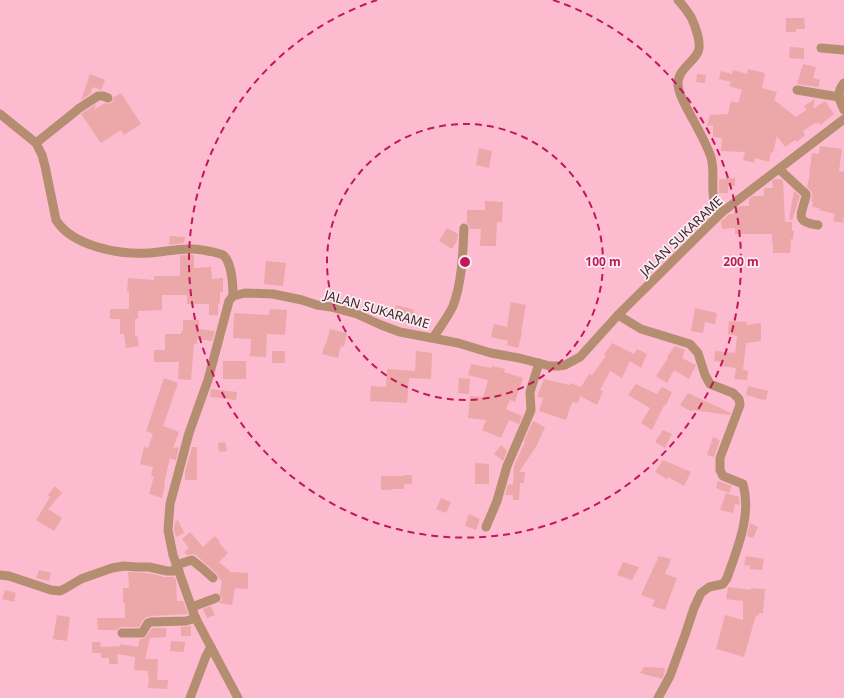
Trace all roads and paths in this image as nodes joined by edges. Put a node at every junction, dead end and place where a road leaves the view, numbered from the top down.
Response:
1 (678, 0) edge
2 (820, 48) dead end
3 (844, 50) edge
4 (844, 83) edge
5 (797, 90) dead end
6 (839, 97) junction
7 (108, 98) dead end
8 (844, 110) edge
9 (0, 114) edge
10 (844, 119) edge
11 (36, 143) junction
12 (779, 169) junction
13 (721, 213) junction
14 (818, 225) dead end
15 (464, 228) dead end
16 (233, 296) junction
17 (618, 315) junction
18 (433, 338) junction
19 (538, 363) junction
20 (486, 527) dead end
21 (177, 568) junction
22 (0, 576) edge
23 (213, 578) dead end
24 (216, 598) dead end
25 (192, 607) junction
26 (196, 618) junction
27 (122, 633) dead end
28 (211, 647) junction
29 (660, 697) edge
30 (190, 698) edge
31 (238, 698) edge

1 - 13 street
2 - 3 street
4 - 6 street
5 - 6 street
6 - 8 street
7 - 11 street
9 - 11 street
10 - 12 street, JALAN SUKARAME
11 - 16 street
12 - 13 street, JALAN SUKARAME
12 - 14 street
13 - 17 street, JALAN SUKARAME
15 - 18 street
16 - 18 street, JALAN SUKARAME
16 - 21 street
17 - 19 street, JALAN SUKARAME
17 - 29 street
18 - 19 street, JALAN SUKARAME
19 - 20 street
21 - 22 street
21 - 23 street
21 - 25 street
24 - 25 street
25 - 26 street
26 - 27 street
26 - 28 street
28 - 30 street
28 - 31 street

